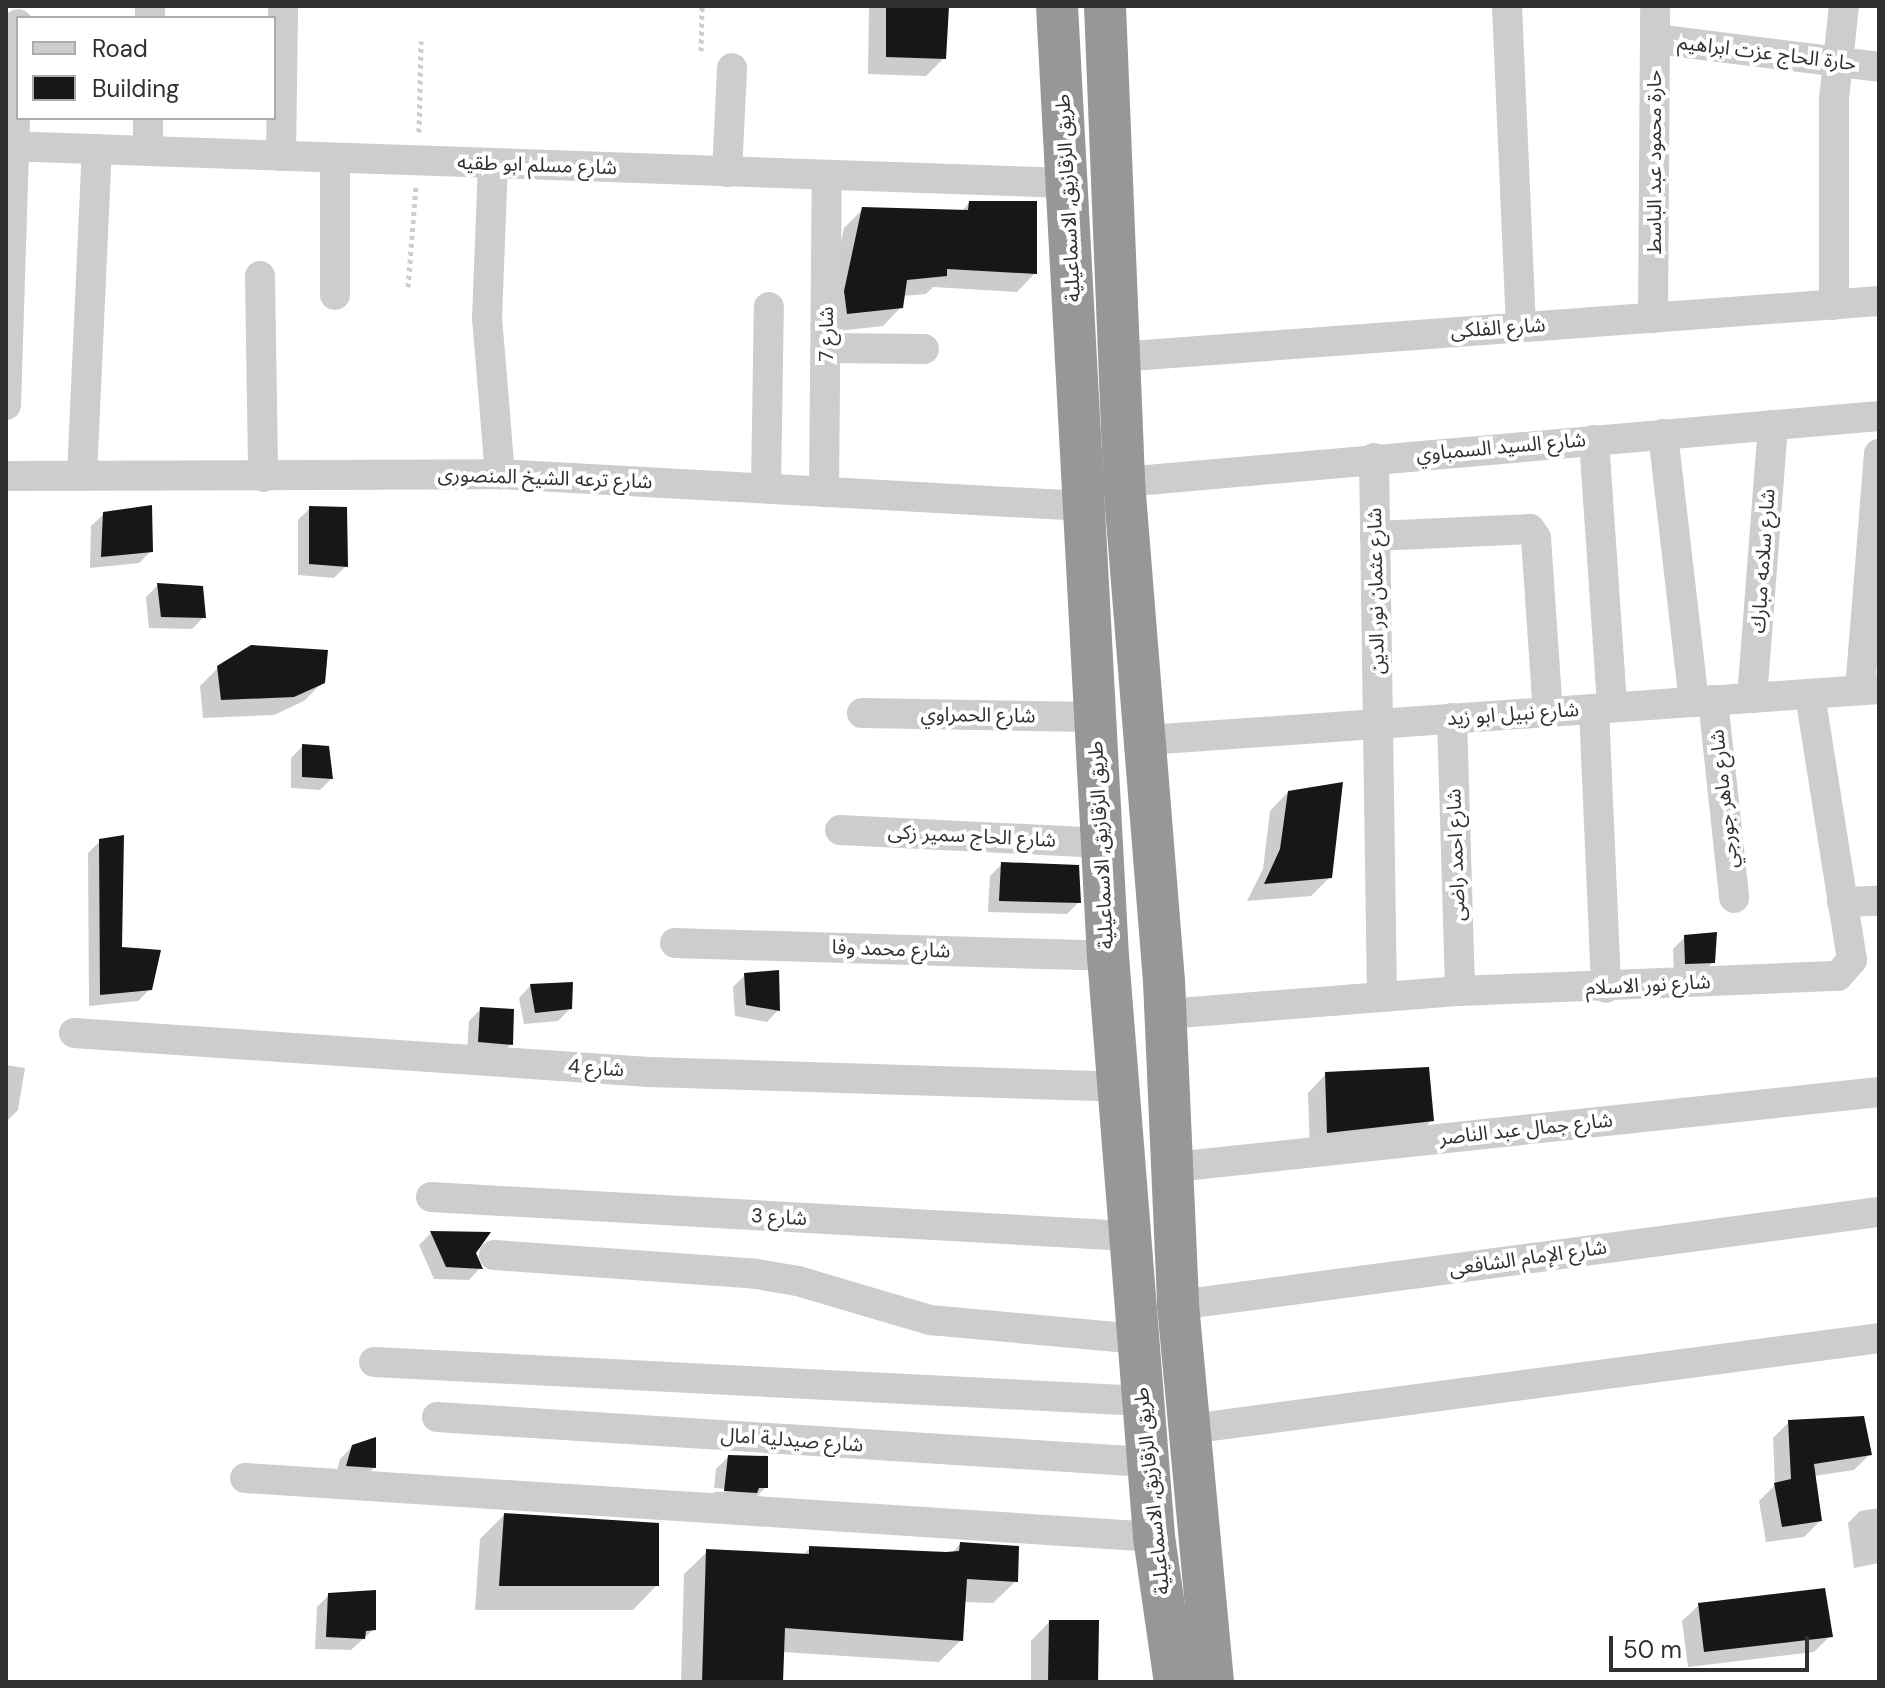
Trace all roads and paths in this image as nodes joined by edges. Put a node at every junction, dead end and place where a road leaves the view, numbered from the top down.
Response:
1 (283, 6) edge
2 (702, 6) edge
3 (1057, 6) edge
4 (1105, 6) edge
5 (1507, 6) edge
6 (1655, 6) edge
7 (1844, 6) edge
8 (1655, 39) junction
9 (421, 41) dead end
10 (701, 51) dead end
11 (16, 57) edge
12 (1837, 62) junction
13 (1879, 67) edge
14 (732, 68) dead end
15 (148, 120) edge
16 (11, 146) edge
17 (97, 149) junction
18 (148, 151) junction
19 (281, 156) junction
20 (335, 158) junction
21 (418, 161) junction
22 (493, 163) junction
23 (727, 172) junction
24 (827, 175) junction
25 (1067, 183) junction
26 (260, 276) dead end
27 (408, 287) dead end
28 (335, 295) dead end
29 (1879, 301) edge
30 (1834, 305) junction
31 (769, 307) dead end
32 (1653, 318) junction
33 (1521, 326) junction
34 (826, 348) junction
35 (924, 349) dead end
36 (1117, 357) junction
37 (6, 405) edge
38 (1879, 416) edge
39 (1773, 425) junction
40 (1663, 434) junction
41 (1594, 440) junction
42 (1879, 454) edge
43 (1374, 458) junction
44 (500, 474) junction
45 (6, 476) edge
46 (82, 476) junction
47 (263, 477) junction
48 (1124, 482) junction
49 (766, 488) junction
50 (824, 492) junction
51 (1084, 506) junction
52 (1375, 536) junction
53 (1869, 690) edge
54 (1810, 694) junction
55 (1752, 698) junction
56 (1703, 701) junction
57 (1603, 708) junction
58 (1548, 712) junction
59 (862, 713) dead end
60 (1093, 717) junction
61 (1452, 718) junction
62 (1378, 723) junction
63 (1147, 740) junction
64 (840, 830) dead end
65 (1104, 843) junction
66 (1734, 898) dead end
67 (1879, 901) edge
68 (1842, 902) junction
69 (675, 943) dead end
70 (1108, 956) junction
71 (1606, 988) junction
72 (1460, 991) junction
73 (1382, 997) junction
74 (1167, 1023) junction
75 (74, 1033) dead end
76 (1114, 1034) junction
77 (1119, 1087) junction
78 (1879, 1092) edge
79 (1122, 1131) junction
80 (1173, 1150) junction
81 (431, 1197) dead end
82 (1879, 1212) edge
83 (1128, 1236) junction
84 (494, 1255) dead end
85 (1178, 1305) junction
86 (1879, 1338) edge
87 (1137, 1339) junction
88 (374, 1362) dead end
89 (1143, 1401) junction
90 (437, 1417) dead end
91 (1189, 1429) junction
92 (1147, 1462) junction
93 (245, 1478) dead end
94 (1154, 1537) junction
95 (1175, 1682) edge
96 (1213, 1682) edge

1 - 19 street
2 - 10 path
3 - 25 highway, طريق الزقازيق, الاسماعيلية
4 - 36 highway, طريق الزقازيق, الاسماعيلية
5 - 33 street
6 - 8 street, حارة محمود عبد الباسط
7 - 12 street
8 - 12 street, حارة الحاج عزت ابراهيم
8 - 32 street, حارة محمود عبد الباسط
9 - 21 path
11 - 16 street
12 - 13 street, حارة الحاج عزت ابراهيم
12 - 30 street
14 - 23 street
15 - 18 street
16 - 17 street, شارع مسلم ابو طقيه
16 - 37 street
17 - 18 street, شارع مسلم ابو طقيه
17 - 46 street
18 - 19 street, شارع مسلم ابو طقيه
19 - 20 street, شارع مسلم ابو طقيه
20 - 21 street, شارع مسلم ابو طقيه
20 - 28 street
21 - 22 street, شارع مسلم ابو طقيه
21 - 27 path
22 - 23 street, شارع مسلم ابو طقيه
22 - 44 street
23 - 24 street, شارع مسلم ابو طقيه
24 - 25 street, شارع مسلم ابو طقيه
24 - 34 street, شارع 7
25 - 51 highway, طريق الزقازيق, الاسماعيلية
26 - 47 street
29 - 30 street, شارع الفلكى
30 - 32 street, شارع الفلكى
31 - 49 street
32 - 33 street, شارع الفلكى
33 - 36 street, شارع الفلكى
34 - 35 street
34 - 50 street, شارع 7
36 - 48 highway, طريق الزقازيق, الاسماعيلية
38 - 39 street, شارع السيد السمباوي
39 - 40 street, شارع السيد السمباوي
39 - 55 street, شارع سلامه مبارك
40 - 41 street, شارع السيد السمباوي
40 - 56 street, شارع ماهر جورجي
41 - 43 street, شارع السيد السمباوي
41 - 57 street
42 - 53 street
43 - 48 street, شارع السيد السمباوي
43 - 52 street, شارع عثمان نور الدين
44 - 47 street, شارع ترعه الشيخ المنصورى
44 - 49 street, شارع ترعه الشيخ المنصورى
45 - 46 street, شارع ترعه الشيخ المنصورى
46 - 47 street, شارع ترعه الشيخ المنصورى
48 - 63 highway, طريق الزقازيق, الاسماعيلية
49 - 50 street, شارع ترعه الشيخ المنصورى
50 - 51 street, شارع ترعه الشيخ المنصورى
51 - 60 highway, طريق الزقازيق, الاسماعيلية
52 - 58 street
52 - 62 street, شارع عثمان نور الدين
53 - 54 street, شارع نبيل ابو زيد
54 - 55 street, شارع نبيل ابو زيد
54 - 68 street, شارع نور الاسلام
55 - 56 street, شارع نبيل ابو زيد
56 - 57 street, شارع نبيل ابو زيد
56 - 66 street, شارع ماهر جورجي
57 - 58 street, شارع نبيل ابو زيد
57 - 71 street
58 - 61 street, شارع نبيل ابو زيد
59 - 60 street, شارع الحمراوي
60 - 65 highway, طريق الزقازيق, الاسماعيلية
61 - 62 street, شارع نبيل ابو زيد
61 - 72 street, شارع احمد راضى
62 - 63 street, شارع نبيل ابو زيد
62 - 73 street, شارع عثمان نور الدين
63 - 74 highway, طريق الزقازيق, الاسماعيلية
64 - 65 street, شارع الحاج سمير زكى
65 - 70 highway, طريق الزقازيق, الاسماعيلية
67 - 68 street
68 - 71 street, شارع نور الاسلام
69 - 70 street, شارع محمد وفا
70 - 76 highway, طريق الزقازيق, الاسماعيلية
71 - 72 street, شارع نور الاسلام
72 - 73 street, شارع نور الاسلام
73 - 74 street, شارع نور الاسلام
74 - 76 highway
74 - 80 highway, طريق الزقازيق, الاسماعيلية
75 - 77 street, شارع 4
76 - 77 highway, طريق الزقازيق, الاسماعيلية
77 - 79 highway, طريق الزقازيق, الاسماعيلية
78 - 80 street, شارع جمال عبد الناصر
79 - 80 highway
79 - 83 highway, طريق الزقازيق, الاسماعيلية
80 - 85 highway, طريق الزقازيق, الاسماعيلية
81 - 83 street, شارع 3
82 - 85 street, شارع الإمام الشافعى
83 - 87 highway, طريق الزقازيق, الاسماعيلية
84 - 87 street
85 - 91 highway, طريق الزقازيق, الاسماعيلية
86 - 91 street
87 - 89 highway, طريق الزقازيق, الاسماعيلية
88 - 89 street
89 - 92 highway, طريق الزقازيق, الاسماعيلية
90 - 92 street, شارع صيدلية امال
91 - 96 highway, طريق الزقازيق, الاسماعيلية
92 - 94 highway, طريق الزقازيق, الاسماعيلية
93 - 94 street
94 - 95 highway, طريق الزقازيق, الاسماعيلية

